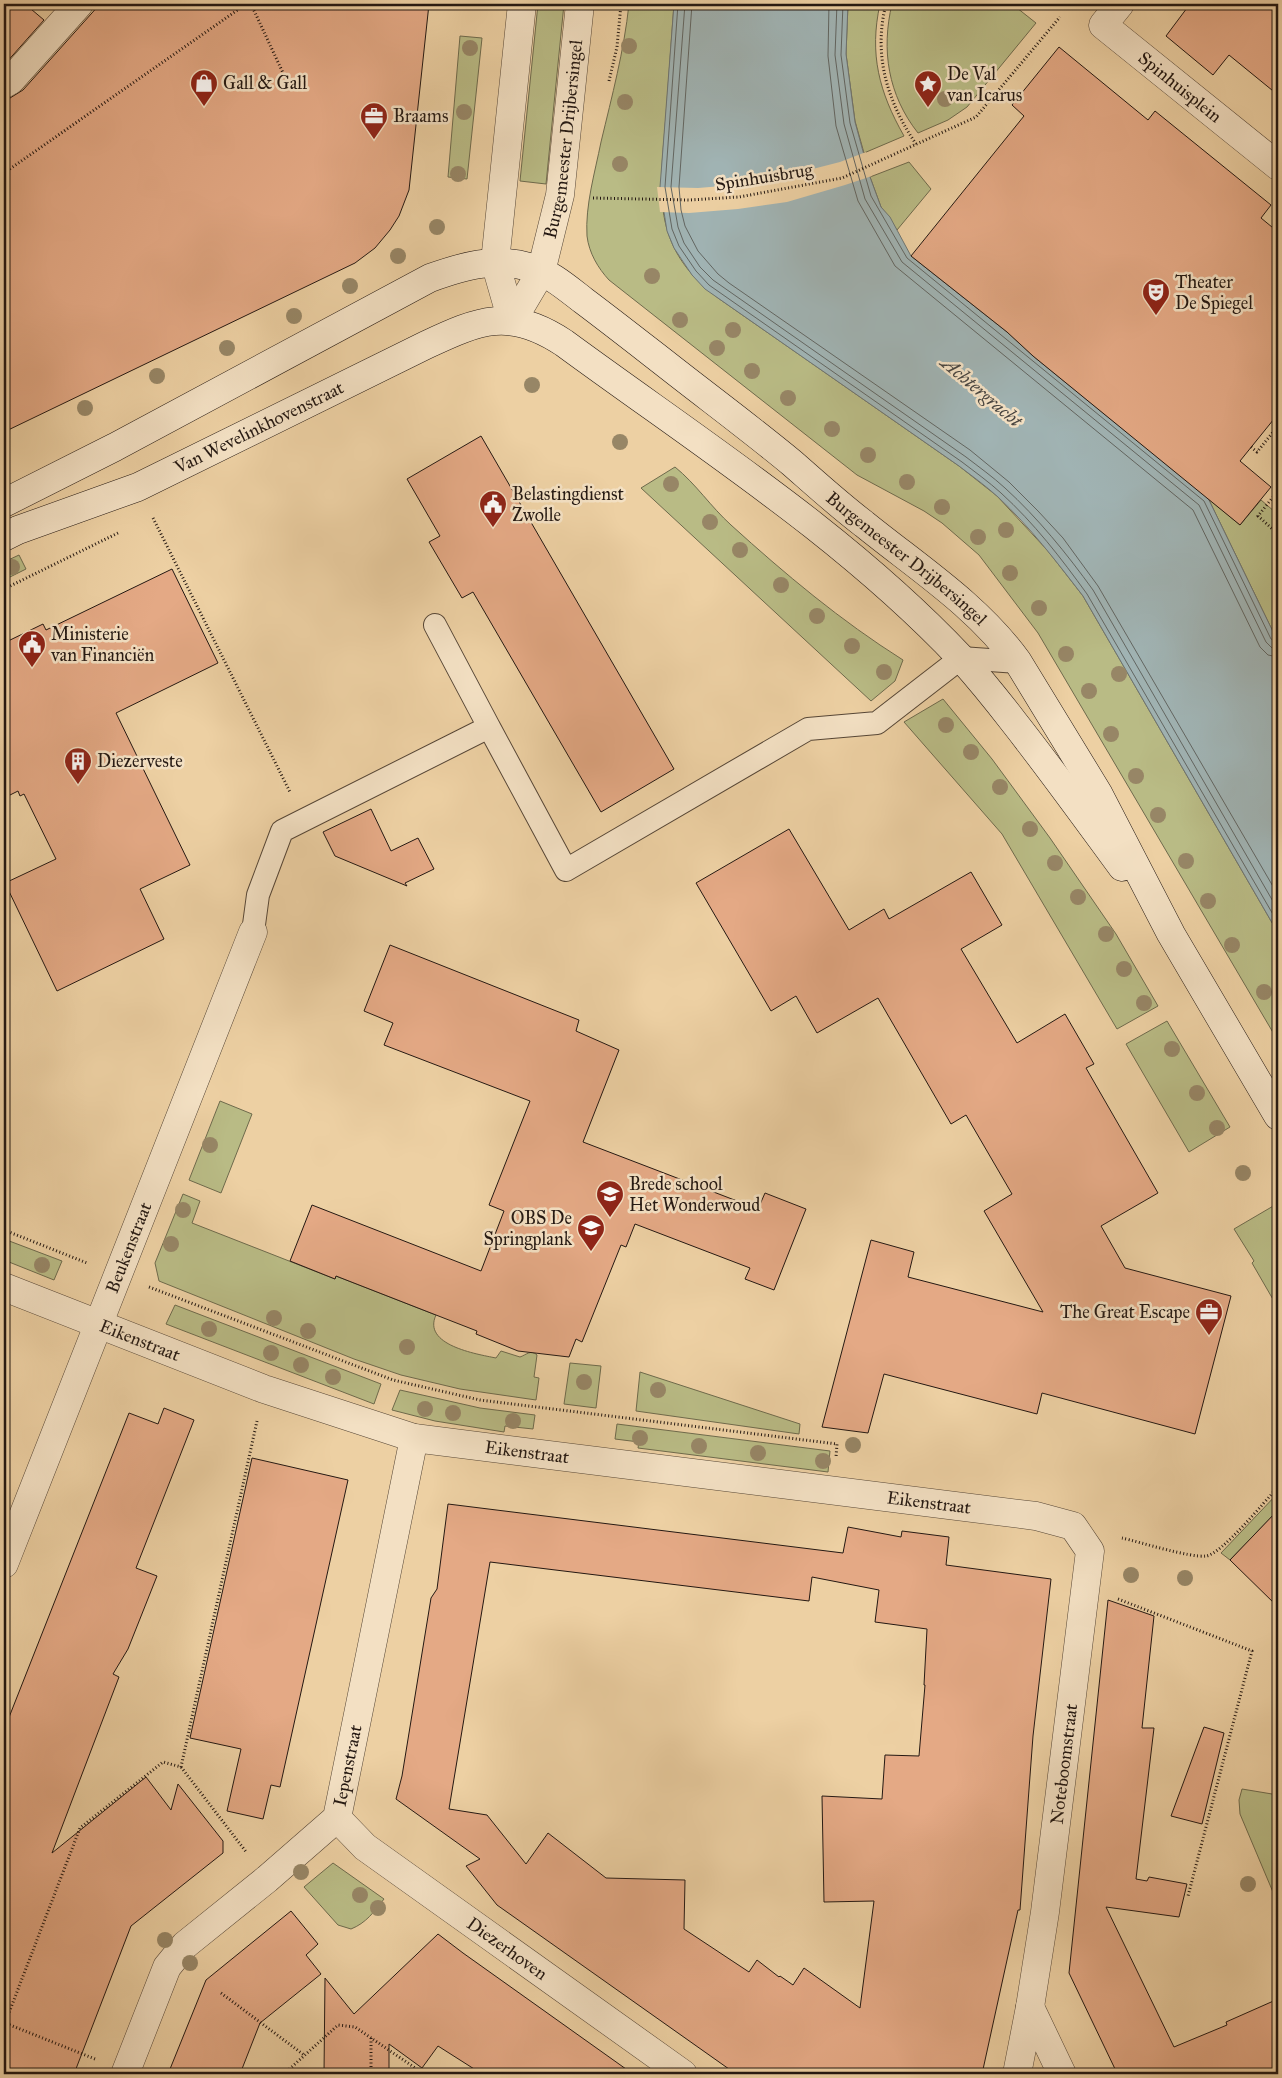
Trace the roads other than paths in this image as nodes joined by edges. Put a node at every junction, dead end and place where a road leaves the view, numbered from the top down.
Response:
1 (79, 4) edge
2 (522, 4) edge
3 (580, 4) edge
4 (1120, 4) edge
5 (4, 84) edge
6 (1278, 166) edge
7 (495, 262) junction
8 (541, 272) junction
9 (512, 321) junction
10 (4, 502) edge
11 (4, 537) edge
12 (435, 625) dead end
13 (961, 658) junction
14 (1018, 662) junction
15 (489, 727) junction
16 (253, 932) joint
17 (1171, 934) junction
18 (1278, 1116) edge
19 (4, 1286) edge
20 (99, 1324) junction
21 (414, 1438) junction
22 (1073, 1526) joint
23 (4, 1564) edge
24 (337, 1818) junction
25 (1030, 2007) junction
26 (125, 2073) edge
27 (683, 2074) edge
28 (1017, 2074) edge
29 (1062, 2074) edge

1 - 5 street
2 - 7 street
3 - 8 street, Burgemeester Drijbersingel
4 - 6 street, Spinhuisplein
7 - 8 street, Burgemeester Drijbersingel
7 - 9 street
7 - 10 street
8 - 9 street, Burgemeester Drijbersingel
8 - 14 street, Burgemeester Drijbersingel
9 - 11 street, Van Wevelinkhovenstraat
9 - 13 street, Burgemeester Drijbersingel
12 - 15 lane
13 - 14 lane
13 - 15 lane
13 - 17 street, Burgemeester Drijbersingel
14 - 17 street, Burgemeester Drijbersingel
15 - 16 lane
16 - 20 street, Beukenstraat
17 - 18 street, Burgemeester Drijbersingel
19 - 20 street, Eikenstraat
20 - 21 street, Eikenstraat
20 - 23 street, Beukenstraat
21 - 22 street, Eikenstraat
21 - 24 street, Iepenstraat
22 - 25 street, Noteboomstraat
24 - 26 street, Iepenstraat
24 - 27 street, Diezerhoven
25 - 28 street, Noteboomstraat
25 - 29 street

